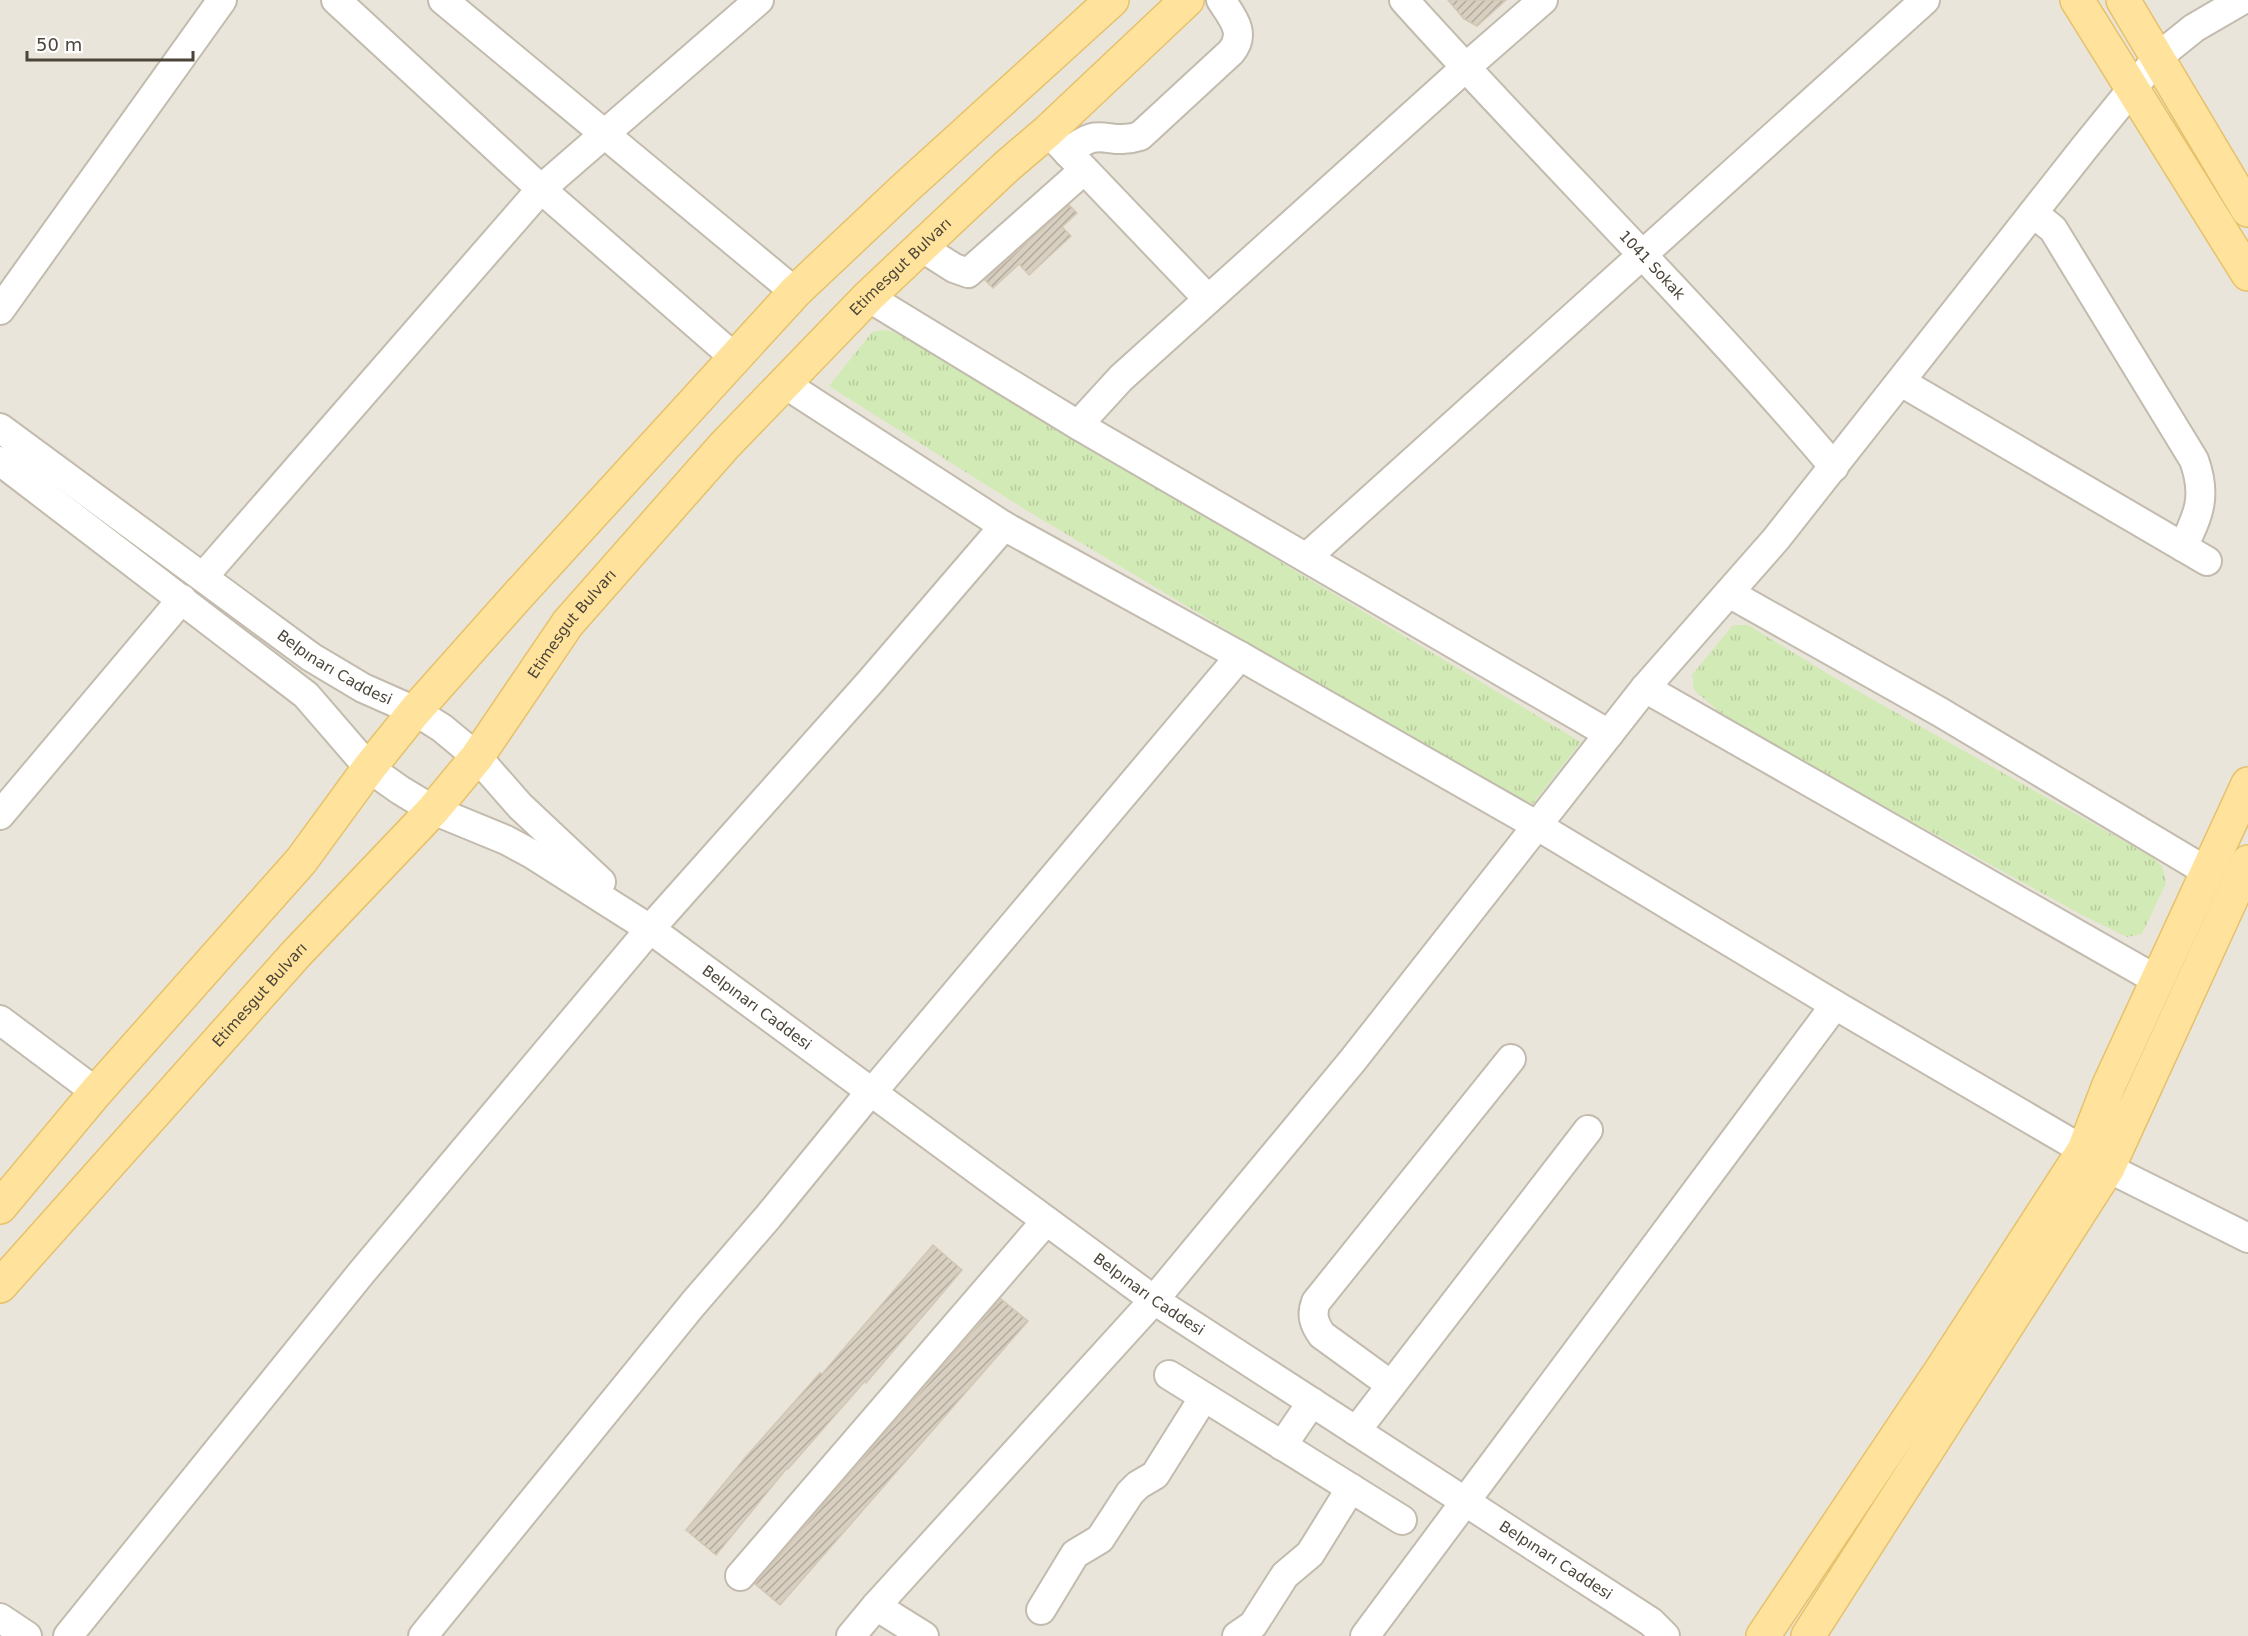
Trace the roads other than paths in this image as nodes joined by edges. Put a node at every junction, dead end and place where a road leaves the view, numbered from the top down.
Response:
1 (222, 0) edge
2 (336, 0) edge
3 (443, 0) edge
4 (759, 0) edge
5 (1112, 0) edge
6 (1187, 0) edge
7 (1221, 0) edge
8 (1404, 0) edge
9 (1544, 0) edge
10 (1925, 0) edge
11 (2077, 0) edge
12 (2123, 0) edge
13 (2242, 0) edge
14 (2158, 57) junction
15 (1465, 68) junction
16 (2133, 88) junction
17 (605, 135) junction
18 (1067, 152) junction
19 (541, 189) junction
20 (2248, 210) edge
21 (2033, 213) junction
22 (921, 247) junction
23 (1644, 255) junction
24 (2248, 274) edge
25 (795, 292) junction
26 (868, 297) junction
27 (1208, 299) junction
28 (0, 310) edge
29 (735, 358) junction
30 (1901, 382) junction
31 (784, 384) junction
32 (1078, 425) junction
33 (0, 428) edge
34 (0, 461) edge
35 (1834, 467) junction
36 (1004, 526) junction
37 (2183, 547) junction
38 (1307, 557) junction
39 (2207, 561) dead end
40 (203, 577) junction
41 (1729, 593) junction
42 (182, 599) junction
43 (1240, 656) junction
44 (1645, 688) junction
45 (415, 711) junction
46 (1609, 734) junction
47 (477, 757) junction
48 (369, 768) junction
49 (2248, 784) edge
50 (433, 810) junction
51 (0, 815) edge
52 (1536, 825) junction
53 (2248, 862) edge
54 (2206, 871) junction
55 (650, 929) junction
56 (2157, 980) junction
57 (1835, 1005) junction
58 (0, 1020) edge
59 (1511, 1059) dead end
60 (871, 1091) junction
61 (96, 1092) junction
62 (1588, 1130) dead end
63 (2096, 1159) junction
64 (0, 1207) edge
65 (1046, 1221) junction
66 (2248, 1238) edge
67 (0, 1286) edge
68 (1154, 1300) junction
69 (1169, 1375) dead end
70 (1391, 1385) junction
71 (1204, 1397) junction
72 (1312, 1402) junction
73 (1356, 1431) junction
74 (1282, 1446) junction
75 (1351, 1488) junction
76 (1464, 1501) junction
77 (1402, 1520) dead end
78 (740, 1576) dead end
79 (876, 1606) junction
80 (1041, 1610) dead end
81 (0, 1618) edge
82 (27, 1636) edge
83 (68, 1636) edge
84 (423, 1636) edge
85 (851, 1636) edge
86 (924, 1636) edge
87 (1237, 1636) edge
88 (1365, 1636) edge
89 (1665, 1636) edge
90 (1763, 1636) edge
91 (1808, 1636) edge

1 - 28 street
2 - 19 street
3 - 17 street
4 - 17 street
5 - 25 main road
6 - 18 main road, Etimesgut Bulvarı
7 - 18 street
8 - 15 street, 1041 Sokak
9 - 15 street
10 - 23 street
11 - 16 main road
12 - 14 main road
13 - 14 street
14 - 16 street
14 - 20 main road
15 - 23 street, 1041 Sokak
15 - 27 street
16 - 21 street
16 - 24 main road
17 - 19 street
17 - 25 street
18 - 22 main road, Etimesgut Bulvarı
18 - 22 street
18 - 27 street
19 - 29 street
19 - 40 street
21 - 30 street
21 - 37 street
22 - 26 main road, Etimesgut Bulvarı
23 - 35 street, 1041 Sokak
23 - 38 street
25 - 29 main road
26 - 31 main road, Etimesgut Bulvarı
26 - 32 street
27 - 32 street
29 - 45 main road
30 - 35 street
30 - 37 street
31 - 36 street
31 - 47 main road, Etimesgut Bulvarı
32 - 38 street
33 - 40 street, Belpınarı Caddesi
34 - 42 street, Belpınarı Caddesi
35 - 41 street
36 - 43 street
36 - 55 street
37 - 39 street
38 - 46 street
40 - 45 street, Belpınarı Caddesi
41 - 44 street
41 - 54 street
42 - 48 street, Belpınarı Caddesi
42 - 51 street
43 - 52 street
43 - 60 street
44 - 46 street
44 - 56 street
45 - 47 street, Belpınarı Caddesi
45 - 48 main road
46 - 52 street
47 - 50 main road, Etimesgut Bulvarı
47 - 55 street, Belpınarı Caddesi
48 - 50 street, Belpınarı Caddesi
48 - 61 main road
49 - 54 main road
50 - 55 street, Belpınarı Caddesi
50 - 67 main road, Etimesgut Bulvarı
52 - 57 street
52 - 68 street
53 - 63 main road
54 - 56 main road
55 - 60 street, Belpınarı Caddesi
55 - 83 street
56 - 63 main road
57 - 63 street
57 - 76 street
58 - 61 street
59 - 70 street
60 - 65 street, Belpınarı Caddesi
60 - 84 street
61 - 64 main road
62 - 70 street
63 - 66 street
63 - 90 main road
63 - 91 main road
65 - 68 street, Belpınarı Caddesi
65 - 78 street
68 - 72 street, Belpınarı Caddesi
68 - 79 street
69 - 71 street
70 - 73 street
71 - 74 street
71 - 80 street
72 - 73 street, Belpınarı Caddesi
72 - 74 street
73 - 76 street, Belpınarı Caddesi
74 - 75 street
75 - 77 street
75 - 87 street
76 - 88 street
76 - 89 street, Belpınarı Caddesi
79 - 85 street
79 - 86 street
81 - 82 street

